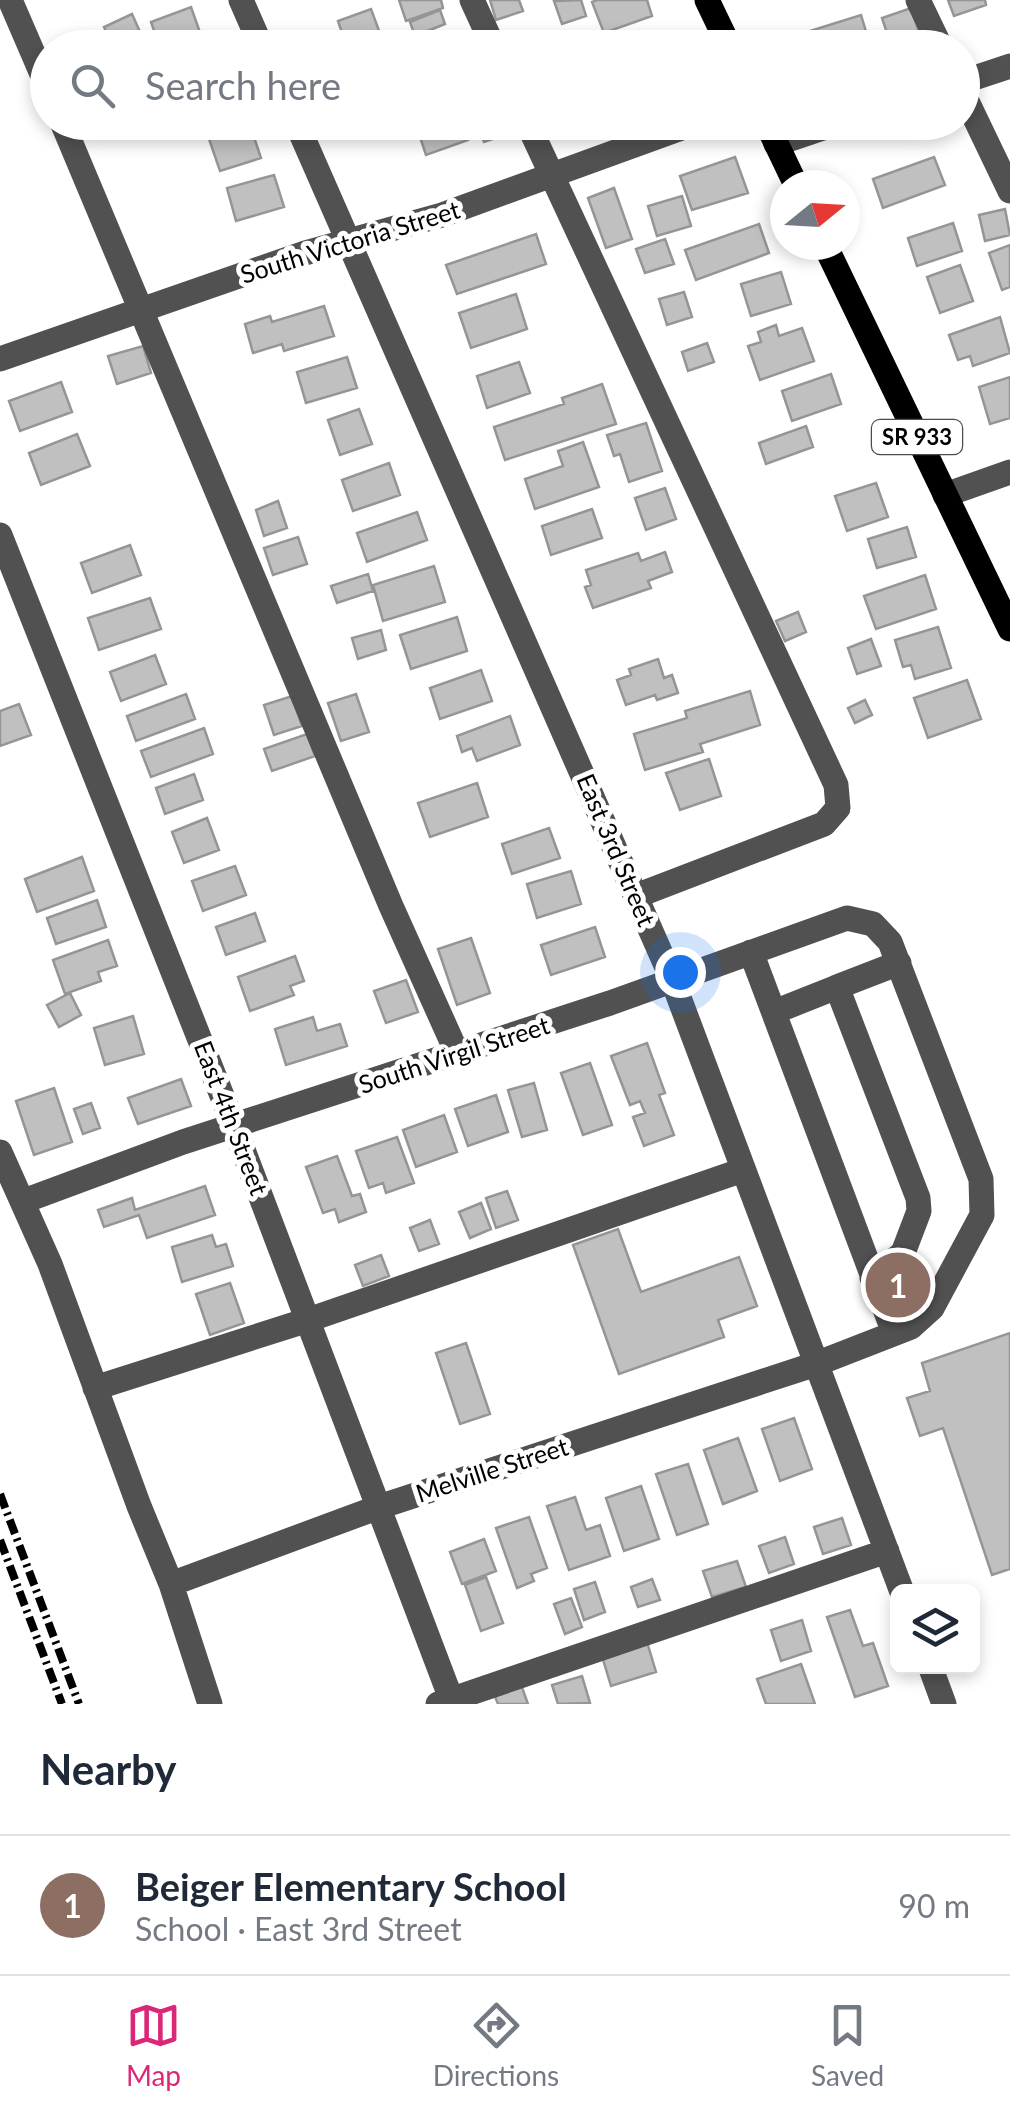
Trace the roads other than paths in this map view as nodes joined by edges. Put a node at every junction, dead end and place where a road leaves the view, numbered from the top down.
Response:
1 (10, 0) edge
2 (241, 0) edge
3 (472, 0) edge
4 (707, 0) edge
5 (918, 0) edge
6 (254, 30) edge
7 (486, 30) edge
8 (721, 30) edge
9 (932, 30) edge
10 (30, 46) edge
11 (1010, 66) edge
12 (980, 76) edge
13 (980, 128) edge
14 (69, 140) edge
15 (304, 140) edge
16 (537, 140) edge
17 (649, 140) edge
18 (774, 140) edge
19 (789, 170) edge
20 (554, 175) junction
21 (1010, 190) edge
22 (348, 240) junction
23 (832, 260) edge
24 (140, 311) junction
25 (0, 358) edge
26 (1010, 472) edge
27 (945, 495) junction
28 (0, 535) edge
29 (1010, 629) edge
30 (636, 896) junction
31 (752, 952) junction
32 (899, 963) junction
33 (672, 980) junction
34 (837, 988) junction
35 (774, 1012) junction
36 (457, 1054) junction
37 (234, 1126) junction
38 (0, 1152) edge
39 (743, 1170) junction
40 (24, 1200) junction
41 (872, 1278) junction
42 (308, 1320) junction
43 (894, 1333) junction
44 (816, 1364) junction
45 (96, 1388) junction
46 (379, 1507) junction
47 (887, 1551) junction
48 (170, 1584) junction
49 (899, 1584) edge
50 (933, 1674) edge
51 (447, 1703) edge
52 (210, 1704) edge
53 (944, 1704) edge

1 - 10 street
2 - 6 street
3 - 7 street
4 - 8 main road
5 - 9 street
11 - 12 street
13 - 21 street
14 - 24 street
15 - 22 street, East 3rd Street
16 - 20 street
17 - 20 street, South Victoria Street
18 - 19 main road
20 - 22 street, South Victoria Street
20 - 30 street
22 - 24 street, South Victoria Street
22 - 30 street, East 3rd Street
23 - 27 main road, SR 933
24 - 25 street, South Victoria Street
24 - 36 street
26 - 27 street
27 - 29 main road, SR 933
28 - 37 street, East 4th Street
30 - 33 street, East 3rd Street
31 - 32 street, South Virgil Street
31 - 33 street, South Virgil Street
31 - 35 street
32 - 34 street
32 - 43 street, Melville Street
33 - 36 street, South Virgil Street
33 - 39 street, East 3rd Street
34 - 35 street
34 - 41 street
35 - 41 street
36 - 37 street, South Virgil Street
37 - 40 street, South Virgil Street
37 - 42 street, East 4th Street
38 - 40 street
39 - 42 street
39 - 44 street, East 3rd Street
40 - 45 street
41 - 43 street
42 - 45 street
42 - 46 street, East 4th Street
43 - 44 street, Melville Street
44 - 46 street, Melville Street
44 - 47 street, East 3rd Street
45 - 48 street
46 - 48 street, Melville Street
46 - 51 street, East 4th Street
47 - 49 street, East 3rd Street
47 - 51 street
48 - 52 street
50 - 53 street

